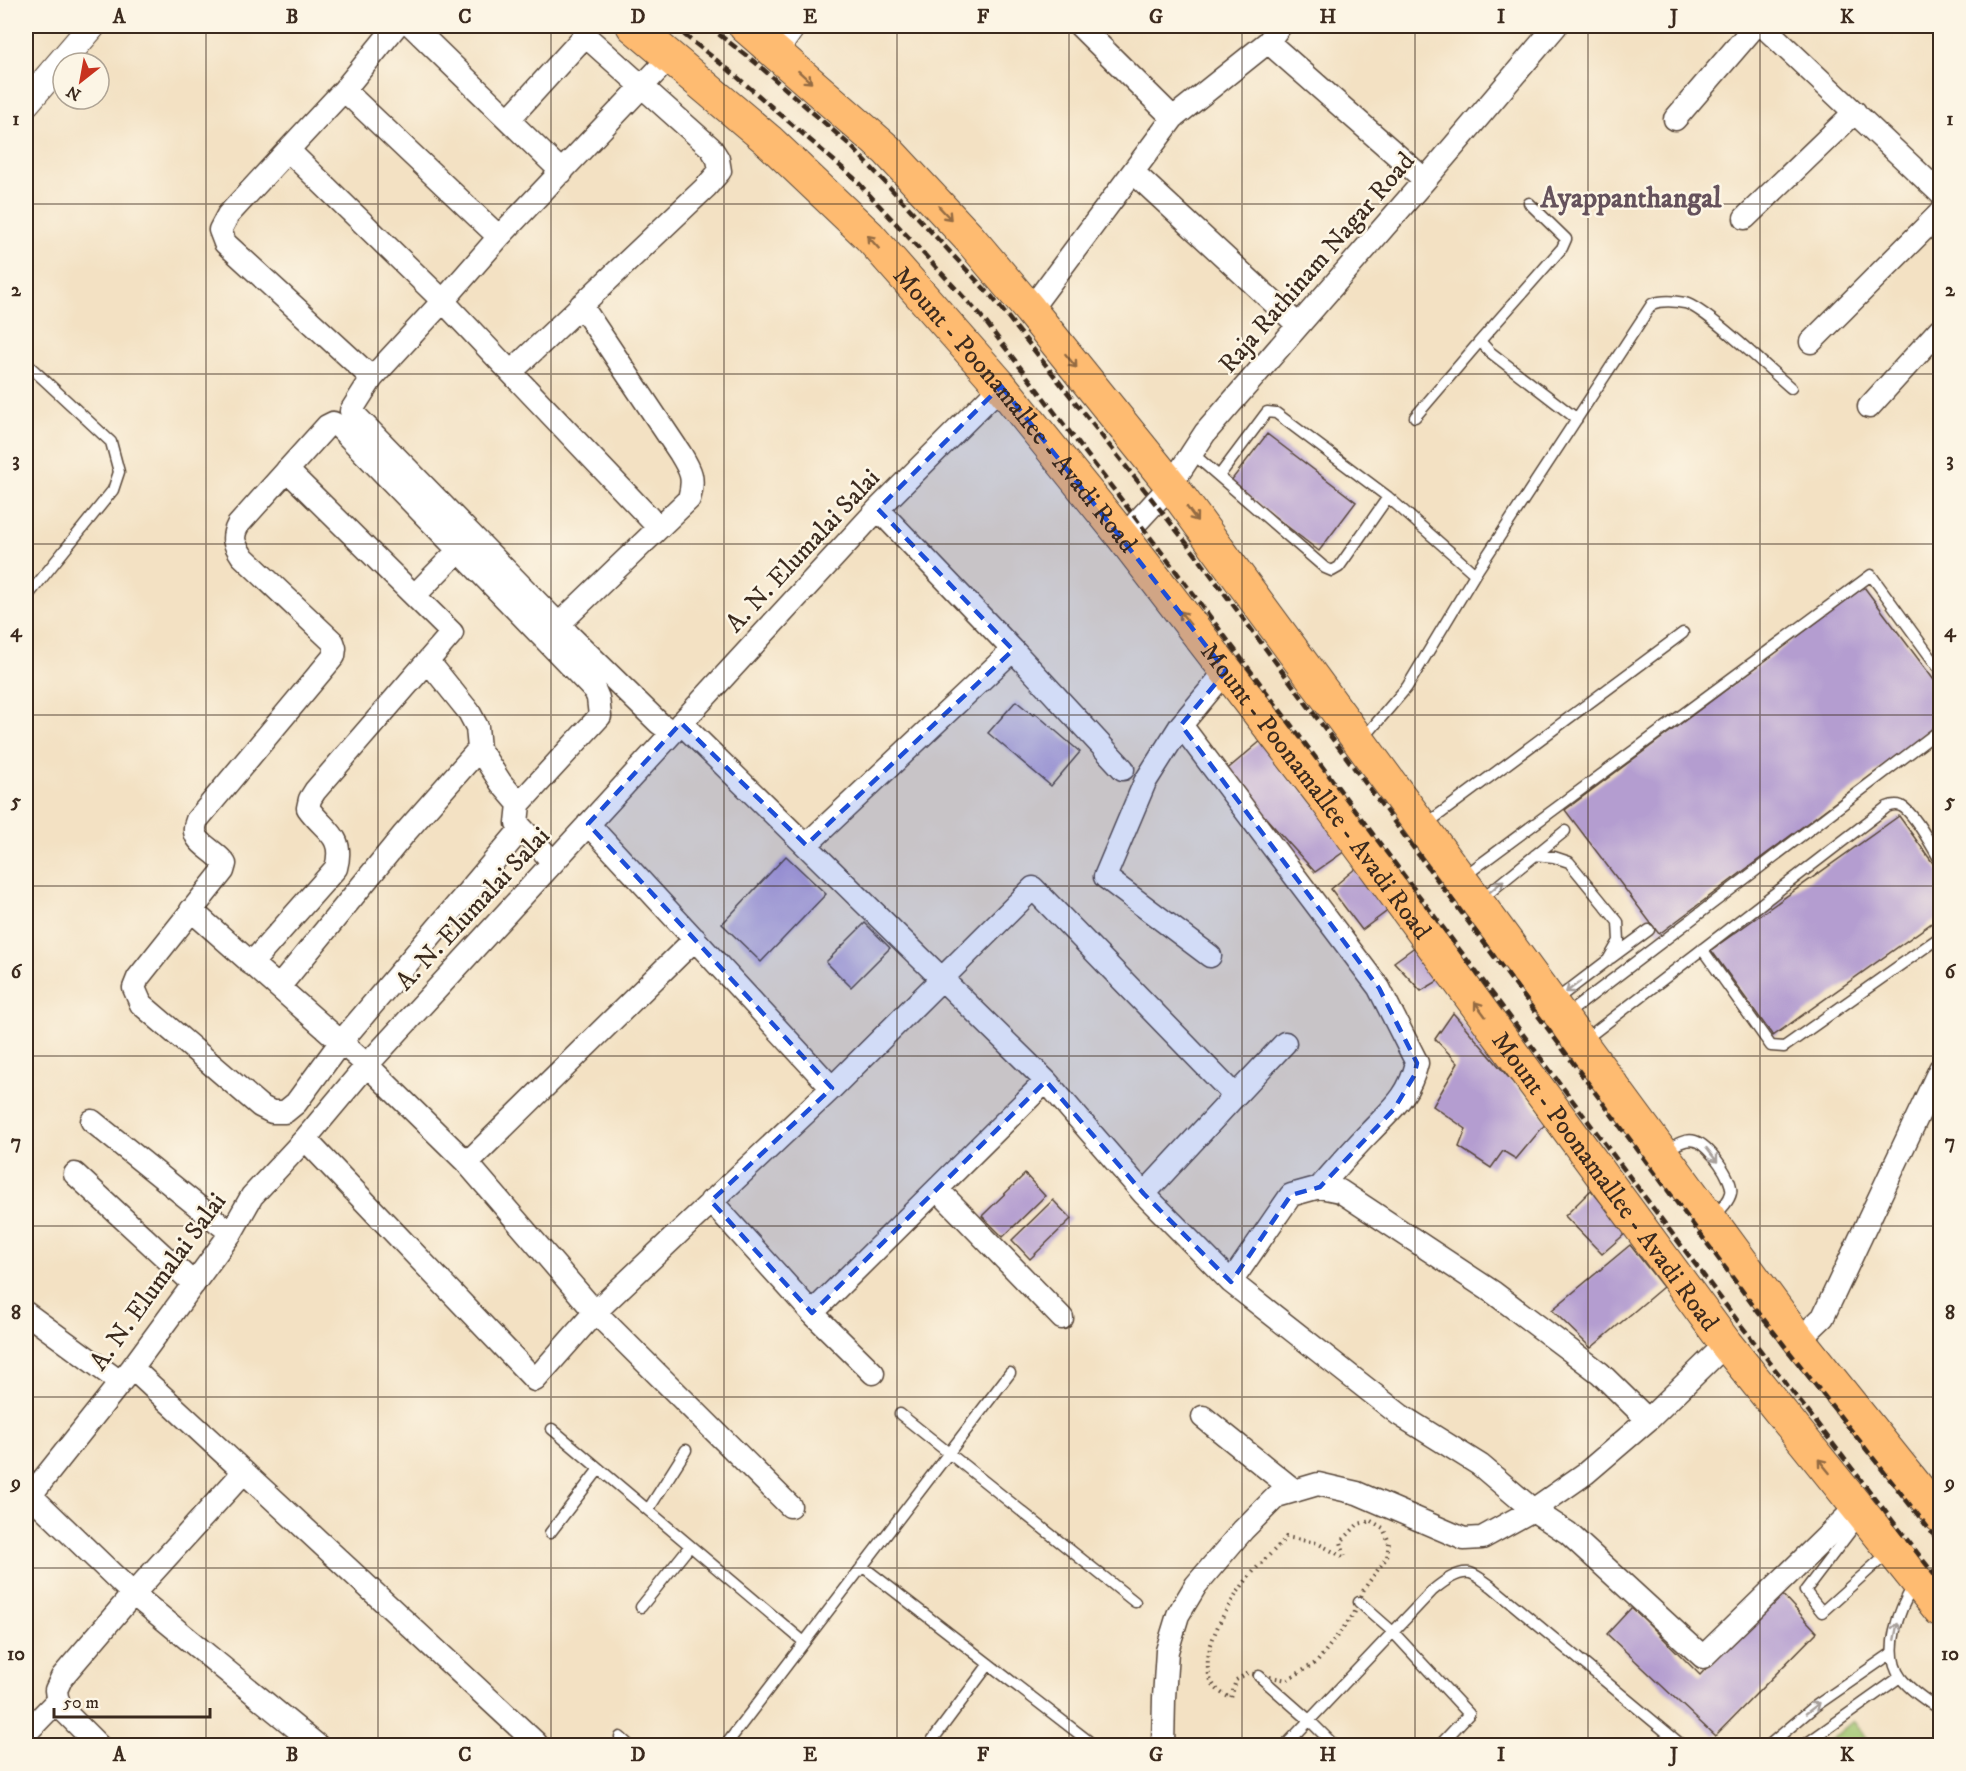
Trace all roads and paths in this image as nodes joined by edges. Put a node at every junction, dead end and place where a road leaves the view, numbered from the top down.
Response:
1 (92, 26) edge
2 (396, 26) edge
3 (412, 26) edge
4 (633, 26) edge
5 (745, 26) edge
6 (1080, 26) edge
7 (1755, 26) edge
8 (1763, 26) edge
9 (1547, 29) edge
10 (1274, 34) edge
11 (784, 38) edge
12 (671, 56) junction
13 (642, 86) junction
14 (344, 90) junction
15 (26, 103) edge
16 (1855, 112) junction
17 (1173, 118) junction
18 (509, 119) junction
19 (1675, 119) dead end
20 (288, 150) junction
21 (562, 172) junction
22 (1133, 172) junction
23 (1425, 180) junction
24 (1941, 193) edge
25 (1529, 203) dead end
26 (1941, 213) edge
27 (1745, 218) dead end
28 (499, 237) junction
29 (443, 300) junction
30 (581, 305) junction
31 (1030, 309) junction
32 (1298, 325) junction
33 (1941, 329) edge
34 (1480, 341) junction
35 (1811, 342) dead end
36 (26, 363) edge
37 (511, 372) junction
38 (372, 378) junction
39 (1001, 386) junction
40 (1791, 388) dead end
41 (1869, 407) dead end
42 (1415, 417) dead end
43 (1577, 419) junction
44 (1192, 453) junction
45 (287, 470) junction
46 (1219, 476) junction
47 (1171, 485) junction
48 (1388, 497) junction
49 (878, 509) junction
50 (658, 527) junction
51 (1123, 537) junction
52 (459, 550) junction
53 (1475, 574) junction
54 (415, 596) junction
55 (26, 598) edge
56 (559, 624) junction
57 (1683, 633) dead end
58 (1013, 650) junction
59 (428, 661) junction
60 (1941, 670) edge
61 (1226, 671) junction
62 (1181, 725) junction
63 (676, 727) junction
64 (1941, 730) edge
65 (1360, 742) junction
66 (479, 749) junction
67 (1123, 770) dead end
68 (519, 804) junction
69 (588, 824) junction
70 (1422, 827) junction
71 (521, 829) junction
72 (1565, 831) dead end
73 (806, 845) junction
74 (1535, 855) junction
75 (1941, 860) edge
76 (553, 862) junction
77 (1469, 890) junction
78 (191, 910) junction
79 (1649, 930) dead end
80 (1941, 937) edge
81 (695, 939) junction
82 (1702, 949) junction
83 (1210, 956) dead end
84 (1608, 960) junction
85 (251, 964) junction
86 (940, 978) junction
87 (279, 987) junction
88 (1557, 1010) junction
89 (340, 1043) junction
90 (1285, 1043) dead end
91 (1581, 1043) junction
92 (367, 1065) junction
93 (1941, 1069) edge
94 (1046, 1081) junction
95 (832, 1088) junction
96 (1235, 1096) junction
97 (92, 1121) dead end
98 (305, 1139) junction
99 (467, 1163) junction
100 (75, 1174) dead end
101 (1320, 1187) junction
102 (937, 1189) junction
103 (1144, 1194) junction
104 (711, 1201) junction
105 (231, 1233) junction
106 (1231, 1282) junction
107 (194, 1284) junction
108 (595, 1312) junction
109 (26, 1313) edge
110 (812, 1313) junction
111 (1062, 1318) dead end
112 (1799, 1340) junction
113 (1726, 1344) junction
114 (873, 1373) dead end
115 (1010, 1373) dead end
116 (126, 1375) junction
117 (900, 1414) dead end
118 (1203, 1417) dead end
119 (1648, 1420) junction
120 (552, 1429) dead end
121 (686, 1450) dead end
122 (948, 1453) junction
123 (599, 1469) junction
124 (243, 1473) junction
125 (1295, 1491) junction
126 (27, 1496) edge
127 (790, 1506) dead end
128 (648, 1510) junction
129 (1533, 1510) junction
130 (1860, 1511) junction
131 (1941, 1516) edge
132 (550, 1533) dead end
133 (690, 1546) junction
134 (1893, 1549) junction
135 (862, 1566) junction
136 (1918, 1579) junction
137 (133, 1594) junction
138 (1135, 1602) dead end
139 (1359, 1602) junction
140 (642, 1607) dead end
141 (1941, 1610) edge
142 (1393, 1632) junction
143 (804, 1642) junction
144 (1892, 1653) junction
145 (989, 1664) junction
146 (1259, 1676) junction
147 (1900, 1677) junction
148 (58, 1700) junction
149 (1941, 1710) edge
150 (1309, 1720) junction
151 (26, 1733) edge
152 (620, 1737) dead end
153 (1091, 1743) dead end
154 (99, 1746) edge
155 (318, 1746) edge
156 (534, 1746) edge
157 (630, 1746) edge
158 (725, 1746) edge
159 (928, 1746) edge
160 (1163, 1746) edge
161 (1285, 1746) edge
162 (1335, 1746) edge
163 (1439, 1746) edge
164 (1683, 1746) edge
165 (1768, 1746) edge
166 (1803, 1746) edge

1 - 15 street
2 - 14 street
3 - 18 street
4 - 12 main road, Mount - Poonamallee - Avadi Road
5 - 11 main road
6 - 17 street
7 - 19 street
8 - 16 street
9 - 23 street, Raja Rathinam Nagar Road
10 - 17 street
10 - 23 street
11 -> 31 main road
12 - 13 street
39 -> 12 main road, Mount - Poonamallee - Avadi Road
13 - 18 street
13 - 21 street
13 - 30 street
14 - 20 street
14 - 28 street
16 - 24 street
16 - 27 street
17 - 22 street
18 - 21 street
20 - 29 street
20 - 38 street
21 - 28 street
22 - 31 street
22 - 32 street
23 - 32 street, Raja Rathinam Nagar Road
25 - 34 lane
26 - 35 street
28 - 29 street
29 - 37 street
29 - 38 street
30 - 37 street
30 - 50 street
31 -> 47 main road
32 - 44 street, Raja Rathinam Nagar Road
33 - 41 street
34 - 42 lane
34 - 43 lane
36 - 55 lane
37 - 50 street
38 - 56 street
39 - 49 street, A. N. Elumalai Salai
39 - 51 main road, Mount - Poonamallee - Avadi Road
40 - 43 lane
43 - 53 lane
44 - 46 lane
44 - 47 street, Raja Rathinam Nagar Road
45 - 52 street
45 - 54 street
45 - 78 street
46 - 48 lane
46 - 48 lane
47 - 51 street, Raja Rathinam Nagar Road
47 -> 65 main road
48 - 53 lane
49 - 58 street
49 - 63 street, A. N. Elumalai Salai
50 - 56 street
61 -> 51 main road, Mount - Poonamallee - Avadi Road
52 - 54 street
52 - 68 street
53 - 65 lane
54 - 59 street
56 - 63 street
57 - 70 lane
58 - 67 street
58 - 73 street
59 - 66 street
59 - 85 street
60 - 77 lane
61 - 62 street
113 -> 61 main road, Mount - Poonamallee - Avadi Road
62 - 83 street
62 - 101 street
63 - 69 street, A. N. Elumalai Salai
63 - 73 street
64 - 88 lane
65 - 70 main road
66 - 68 street
66 - 87 street
68 - 71 street
69 - 76 street, A. N. Elumalai Salai
69 - 81 street
70 - 77 main road
71 - 76 street
71 - 89 street
72 - 74 lane
73 - 86 street
77 -> 74 lane
74 - 84 lane
75 - 82 lane
76 - 92 street, A. N. Elumalai Salai
77 - 88 main road
78 - 85 street
78 - 89 street
79 - 84 lane
80 - 82 lane
81 - 95 street
81 - 99 street
82 - 91 lane
84 -> 88 lane
85 - 87 street
86 - 94 street
86 - 95 street
86 - 96 street
87 - 89 street
88 - 91 main road
89 - 92 street
90 - 96 street
91 -> 112 main road
92 - 98 street, A. N. Elumalai Salai
92 - 99 street
93 - 112 street
94 - 102 street
94 - 103 street
95 - 104 street
96 - 103 street
97 - 105 street
98 - 105 street, A. N. Elumalai Salai
98 - 108 street
99 - 108 street
100 - 107 street
101 - 106 street
101 - 119 street
102 - 110 street
102 - 111 street
103 - 106 street
104 - 108 street
104 - 110 street
105 - 107 street, A. N. Elumalai Salai
106 - 129 street
107 - 116 street, A. N. Elumalai Salai
108 - 127 street
109 - 116 street
110 - 114 street
112 - 131 main road
113 - 119 street
130 -> 113 main road, Mount - Poonamallee - Avadi Road
115 - 122 lane
116 - 124 street
116 - 126 street, A. N. Elumalai Salai
117 - 122 lane
118 - 125 street
119 - 129 street
120 - 123 lane
121 - 128 lane
122 - 135 lane
122 - 138 lane
123 - 128 lane
123 - 132 lane
124 - 137 street
124 - 156 street
125 - 129 street
125 - 160 street
126 - 137 street
128 - 133 lane
129 - 130 street
130 - 134 main road, Mount - Poonamallee - Avadi Road
130 - 134 lane
133 - 140 lane
133 - 143 lane
134 - 136 main road, Mount - Poonamallee - Avadi Road
135 - 143 lane
135 - 145 lane
136 - 141 main road, Mount - Poonamallee - Avadi Road
144 -> 136 lane
137 - 148 street
137 - 155 street
139 - 142 lane
139 - 146 path
139 - 146 path
142 - 150 lane
142 - 163 lane
142 - 164 lane
143 - 158 lane
144 - 147 lane
165 -> 144 lane
145 - 153 lane
145 - 159 lane
146 - 150 lane
147 - 149 lane
147 - 166 lane
148 - 151 street
148 - 154 street
150 - 161 lane
150 - 162 lane
152 - 157 lane

